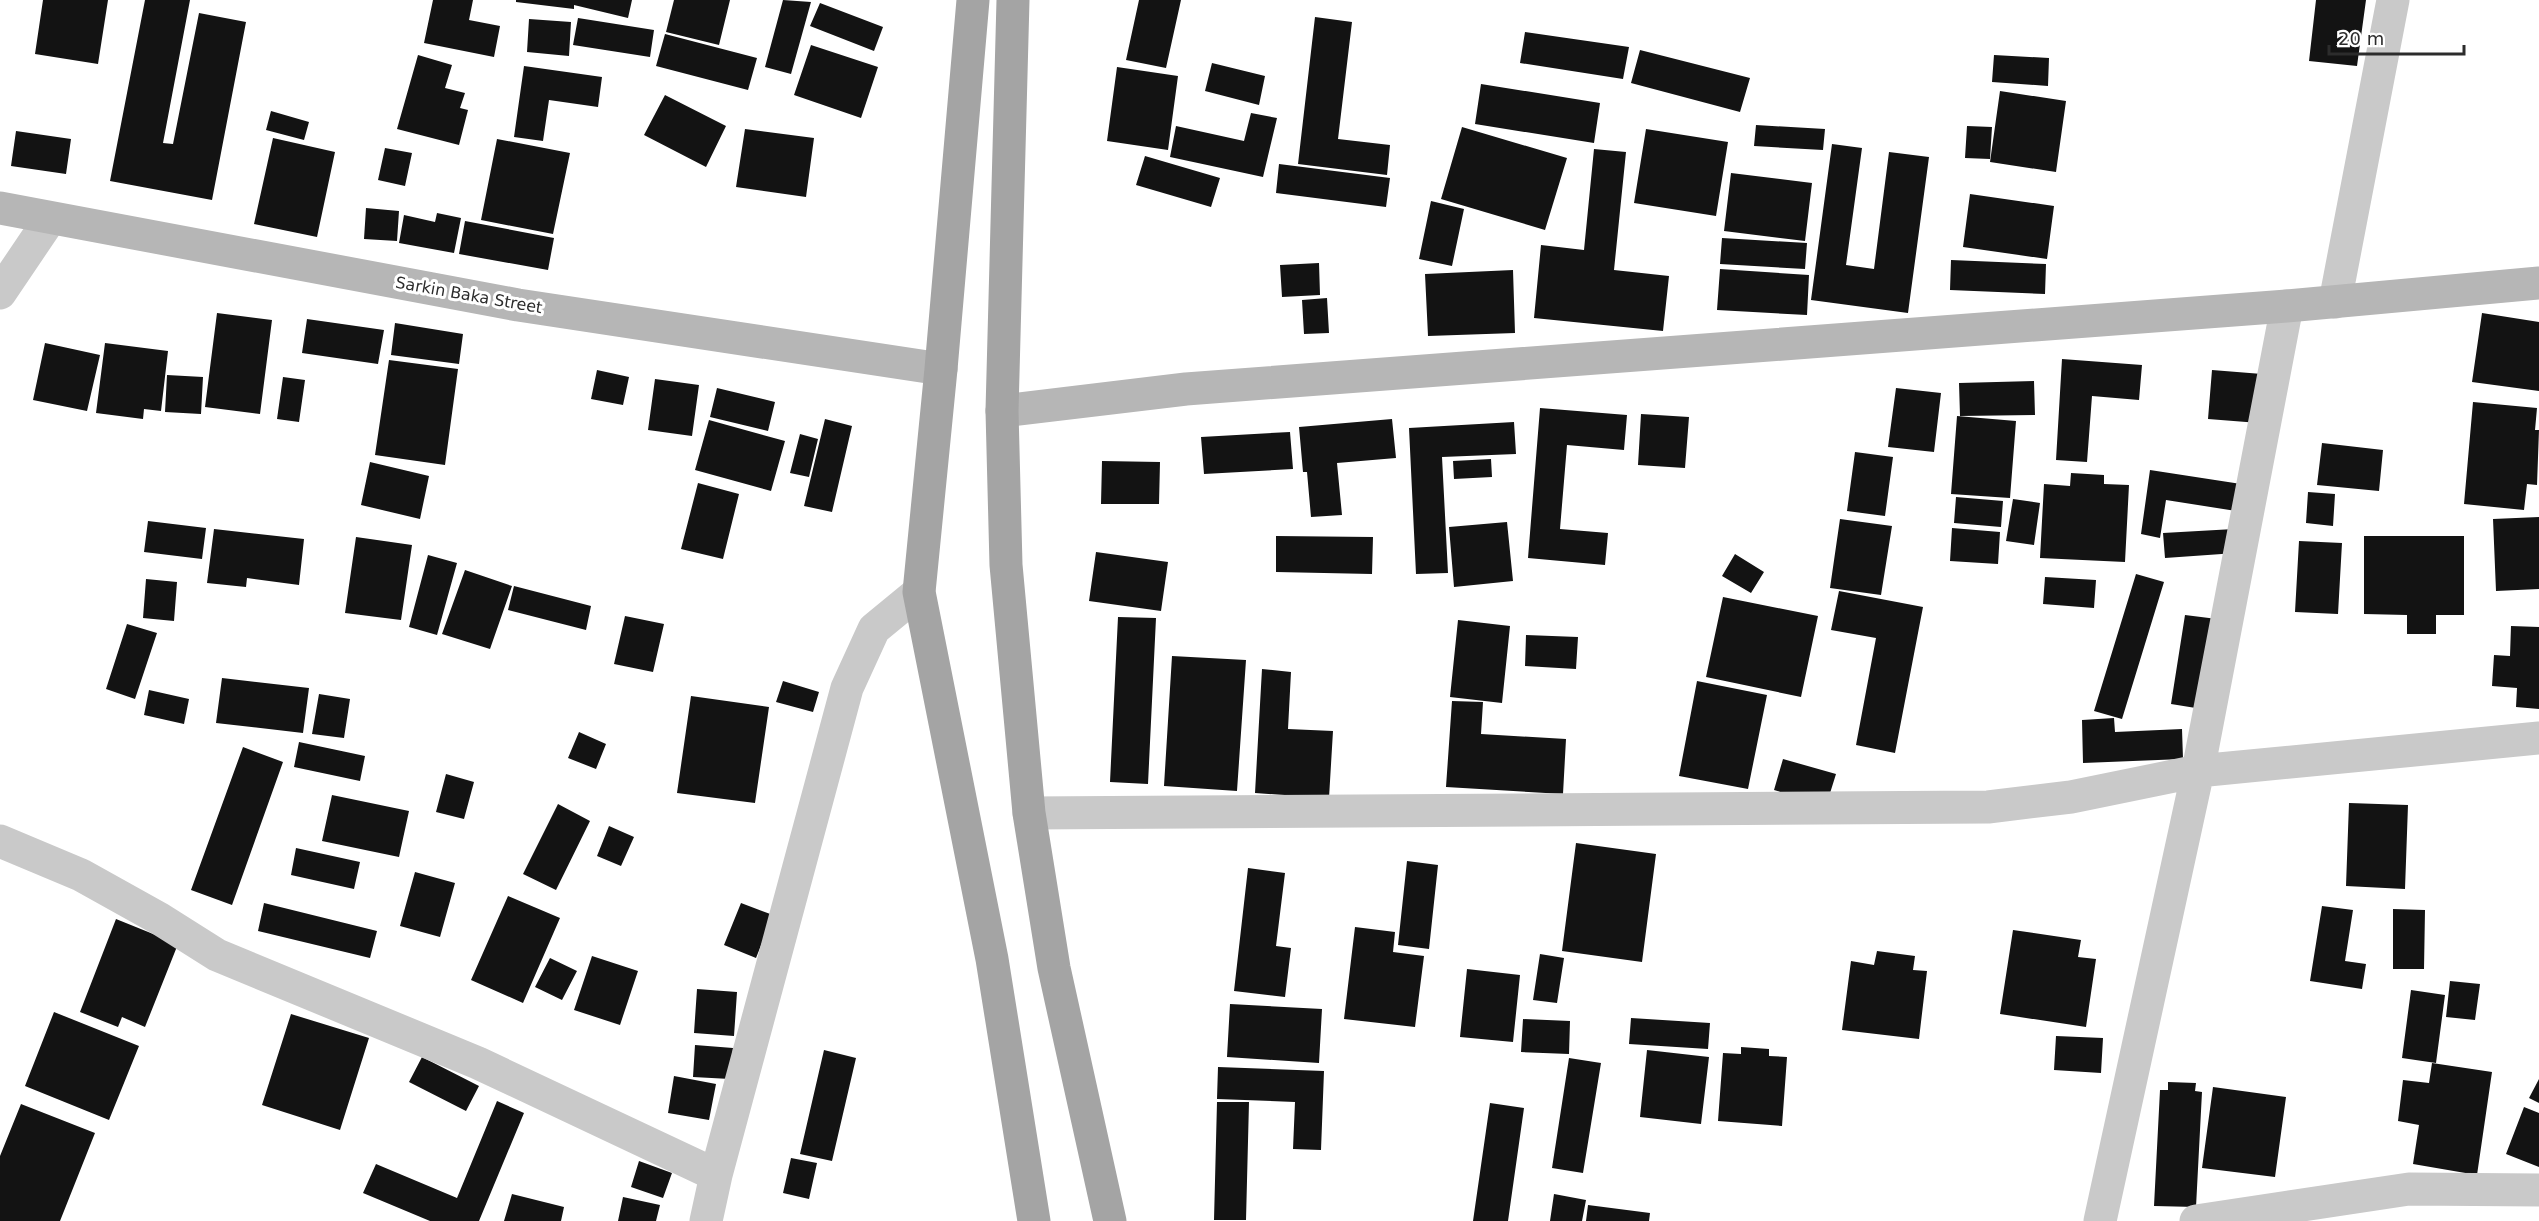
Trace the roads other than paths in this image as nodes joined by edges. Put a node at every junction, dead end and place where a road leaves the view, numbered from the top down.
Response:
1 (973, 0) edge
2 (1012, 0) edge
3 (2393, 0) edge
4 (0, 208) edge
5 (50, 219) junction
6 (2539, 283) edge
7 (0, 293) edge
8 (2335, 302) junction
9 (2287, 306) junction
10 (941, 369) junction
11 (1002, 411) junction
12 (919, 592) junction
13 (2539, 738) edge
14 (2198, 771) junction
15 (1029, 813) junction
16 (0, 841) edge
17 (716, 1175) junction
18 (2539, 1190) edge
19 (706, 1221) edge
20 (1034, 1221) edge
21 (1110, 1221) edge
22 (2100, 1221) edge
23 (2196, 1221) edge

1 - 10 main road
2 - 11 main road
3 - 8 street
4 - 5 street, Sarkin Baka Street
5 - 7 street
5 - 10 street, Sarkin Baka Street
6 - 8 street
8 - 9 street
9 - 11 street
9 - 14 street
10 - 12 main road
11 - 15 main road
12 - 17 street
12 - 20 main road
13 - 14 street
14 - 15 street
14 - 22 street
15 - 21 main road
16 - 17 street
17 - 19 street
18 - 23 street

